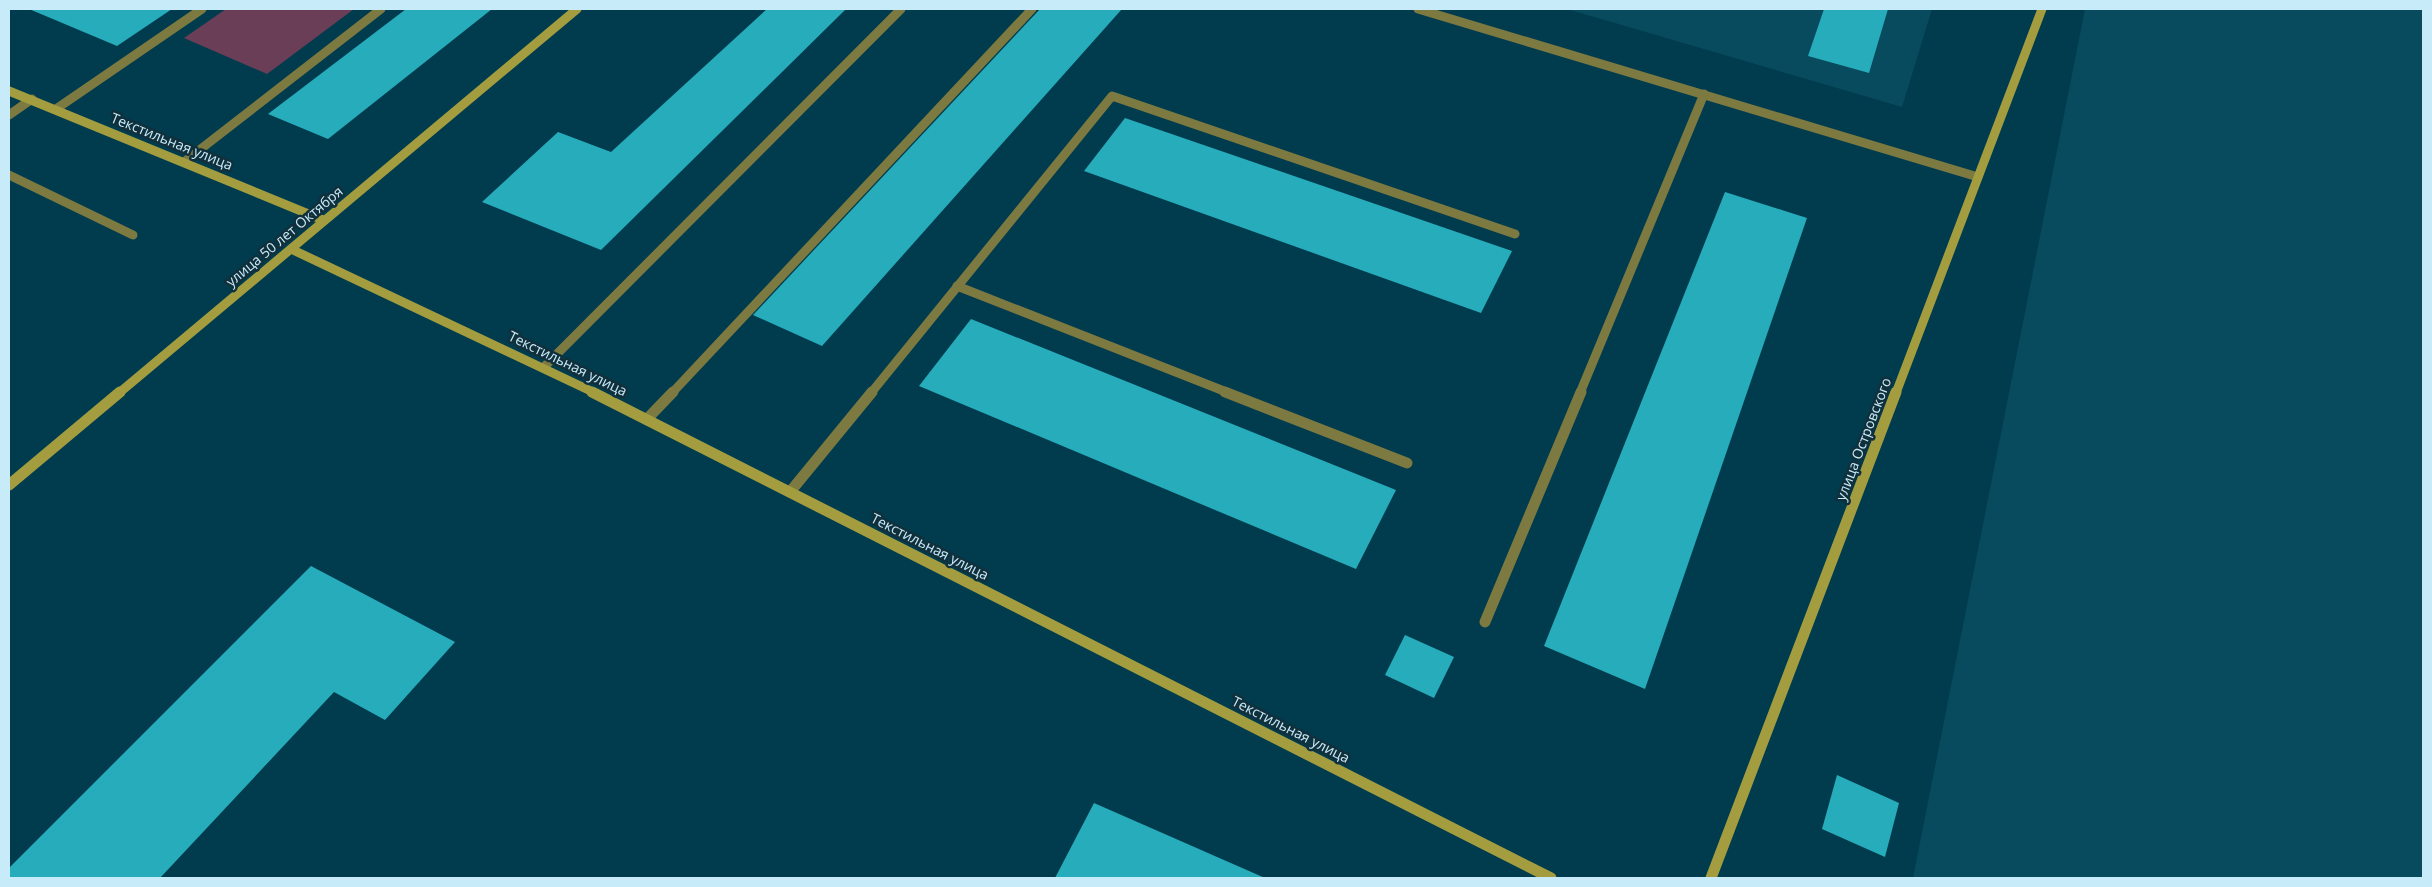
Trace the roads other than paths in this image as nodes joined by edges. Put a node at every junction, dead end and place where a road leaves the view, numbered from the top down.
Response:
1 (202, 9) edge
2 (381, 9) edge
3 (577, 9) edge
4 (901, 9) edge
5 (1032, 9) edge
6 (1418, 9) edge
7 (2042, 9) edge
8 (9, 91) edge
9 (1704, 94) junction
10 (32, 99) junction
11 (56, 109) junction
12 (9, 114) edge
13 (184, 162) junction
14 (9, 175) edge
15 (1978, 177) junction
16 (323, 220) junction
17 (1515, 234) dead end
18 (133, 235) dead end
19 (291, 249) junction
20 (957, 286) junction
21 (544, 367) junction
22 (647, 419) junction
23 (1407, 463) dead end
24 (9, 485) edge
25 (790, 492) junction
26 (1485, 622) dead end
27 (1550, 878) edge
28 (1710, 878) edge

1 - 11 lane
2 - 13 lane
3 - 16 street, улица 50 лет Октября
4 - 21 lane
5 - 22 lane
6 - 9 lane
7 - 15 street, улица Островского
8 - 10 street, Текстильная улица
9 - 15 lane
9 - 26 lane
10 - 11 street, Текстильная улица
10 - 12 lane
11 - 13 street, Текстильная улица
13 - 16 street, Текстильная улица
14 - 18 lane
15 - 28 street, улица Островского
16 - 19 street, улица 50 лет Октября
17 - 20 lane
19 - 21 street, Текстильная улица
19 - 24 street, улица 50 лет Октября
20 - 23 lane
20 - 25 lane
21 - 22 street, Текстильная улица
22 - 25 street, Текстильная улица
25 - 27 street, Текстильная улица

